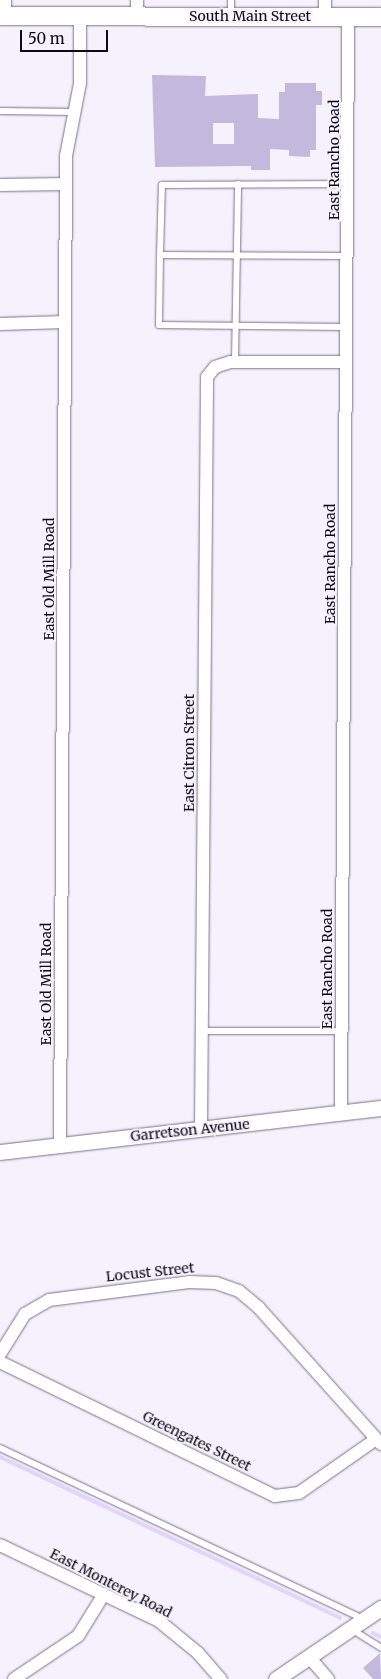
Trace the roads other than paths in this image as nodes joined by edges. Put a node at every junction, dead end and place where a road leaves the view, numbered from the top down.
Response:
1 (137, 8) edge
2 (231, 8) edge
3 (325, 8) edge
4 (3, 10) edge
5 (80, 16) junction
6 (348, 17) junction
7 (381, 17) edge
8 (0, 111) edge
9 (77, 112) junction
10 (66, 184) junction
11 (238, 184) junction
12 (349, 184) junction
13 (0, 185) edge
14 (160, 255) junction
15 (237, 256) junction
16 (348, 256) junction
17 (65, 322) junction
18 (0, 324) edge
19 (236, 326) junction
20 (346, 327) junction
21 (236, 361) junction
22 (346, 362) junction
23 (202, 1031) junction
24 (342, 1031) junction
25 (381, 1108) edge
26 (341, 1112) junction
27 (201, 1129) junction
28 (60, 1144) junction
29 (0, 1152) edge
30 (0, 1354) edge
31 (0, 1362) edge
32 (378, 1442) edge
33 (0, 1448) edge
34 (0, 1545) edge
35 (104, 1594) junction
36 (381, 1608) edge
37 (364, 1620) junction
38 (351, 1629) junction
39 (381, 1648) edge
40 (309, 1657) junction
41 (14, 1679) edge
42 (221, 1679) edge
43 (276, 1679) edge
44 (328, 1679) edge

1 - 2 main road, South Main Street
1 - 5 main road, South Main Street
2 - 3 main road, South Main Street
3 - 6 main road, South Main Street
4 - 5 main road, South Main Street
5 - 9 street, East Old Mill Road
6 - 7 main road, South Main Street
6 - 12 street, East Rancho Road
8 - 9 lane
9 - 10 street, East Old Mill Road
10 - 13 street
10 - 17 street, East Old Mill Road
11 - 12 lane
11 - 14 lane
11 - 15 lane
12 - 16 street, East Rancho Road
14 - 15 lane
14 - 19 lane
15 - 16 lane
15 - 19 lane
16 - 20 street, East Rancho Road
17 - 18 street
17 - 28 street, East Old Mill Road
19 - 20 lane
19 - 21 lane
20 - 22 street, East Rancho Road
21 - 22 street
21 - 23 street, East Citron Street
22 - 24 street, East Rancho Road
23 - 24 lane
23 - 27 street, East Citron Street
24 - 26 street, East Rancho Road
25 - 26 street, Garretson Avenue
26 - 27 street, Garretson Avenue
27 - 28 street, Garretson Avenue
28 - 29 street, Garretson Avenue
30 - 32 street, Locust Street
31 - 32 street, Greengates Street
33 - 37 lane
34 - 35 street, East Monterey Road
35 - 41 street
35 - 42 street, East Monterey Road
36 - 37 street
37 - 38 street
38 - 39 lane
38 - 40 street
40 - 43 street
40 - 44 street

